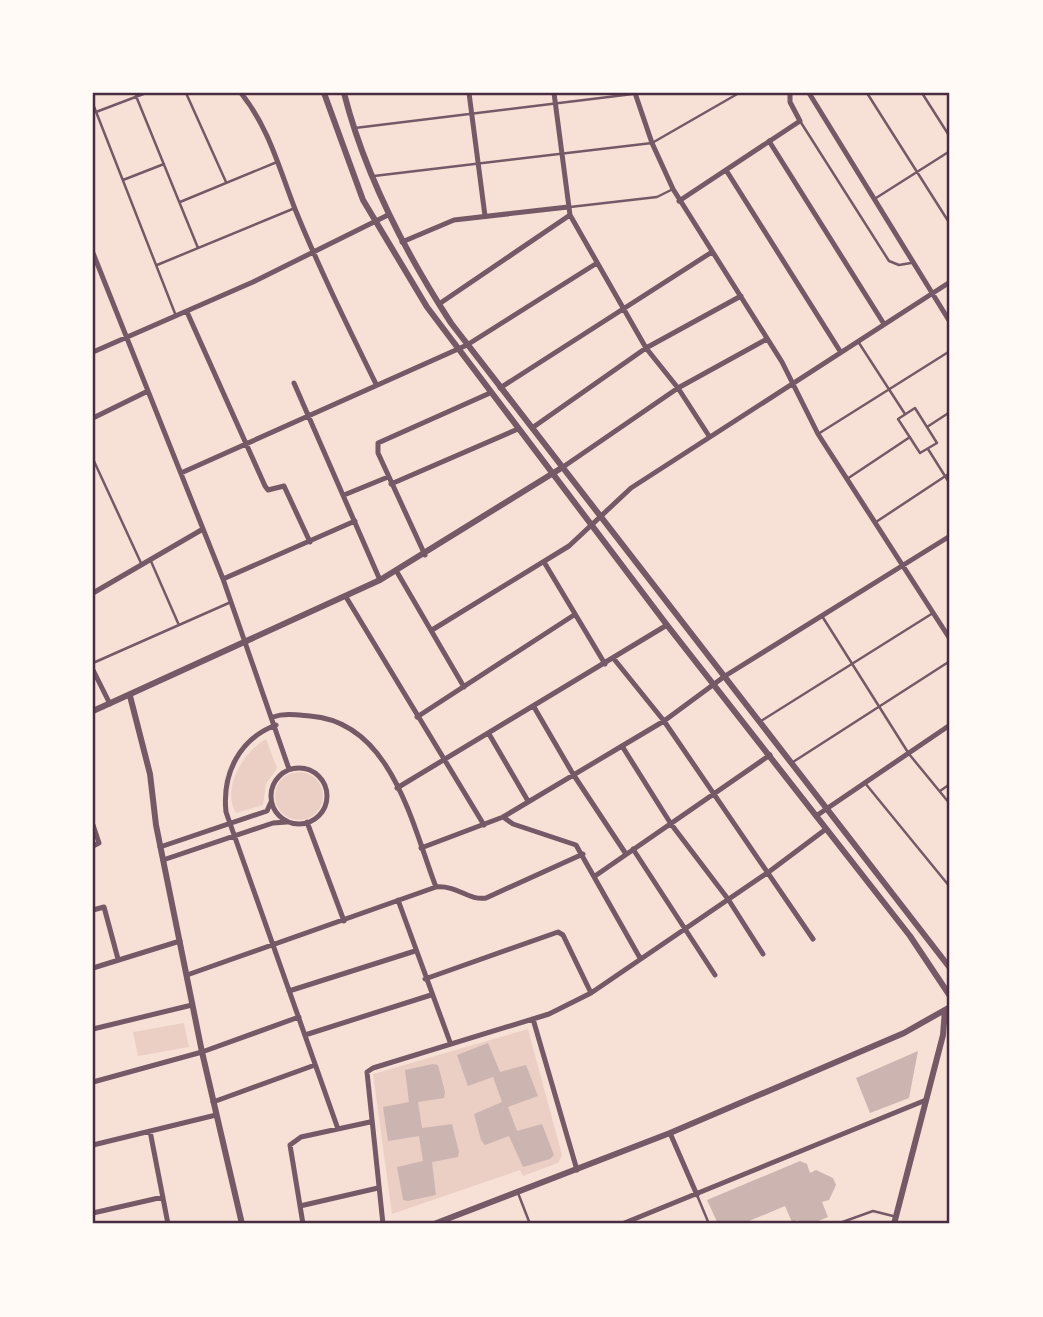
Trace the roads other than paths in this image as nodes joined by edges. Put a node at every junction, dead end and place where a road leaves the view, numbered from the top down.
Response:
1 (146, 93) edge
2 (186, 93) edge
3 (241, 93) edge
4 (324, 93) edge
5 (344, 93) edge
6 (470, 93) edge
7 (554, 93) edge
8 (635, 93) edge
9 (739, 93) edge
10 (790, 93) edge
11 (809, 93) edge
12 (867, 93) edge
13 (922, 93) edge
14 (136, 96) junction
15 (93, 104) edge
16 (555, 104) junction
17 (96, 112) junction
18 (472, 114) junction
19 (800, 121) junction
20 (355, 128) junction
21 (950, 137) edge
22 (769, 141) junction
23 (652, 144) junction
24 (950, 151) edge
25 (561, 154) junction
26 (279, 161) junction
27 (164, 163) junction
28 (478, 165) junction
29 (726, 170) junction
30 (916, 172) junction
31 (374, 176) junction
32 (123, 180) junction
33 (226, 183) junction
34 (673, 189) junction
35 (875, 198) junction
36 (679, 201) junction
37 (180, 202) junction
38 (568, 207) junction
39 (295, 208) junction
40 (388, 215) junction
41 (570, 215) junction
42 (485, 216) junction
43 (375, 222) junction
44 (950, 224) edge
45 (402, 242) junction
46 (198, 247) junction
47 (315, 252) junction
48 (712, 252) junction
49 (93, 253) edge
50 (912, 262) junction
51 (597, 263) junction
52 (157, 265) junction
53 (950, 282) edge
54 (934, 293) junction
55 (741, 296) junction
56 (439, 304) junction
57 (621, 309) junction
58 (187, 312) junction
59 (176, 316) junction
60 (950, 322) edge
61 (884, 324) junction
62 (127, 338) junction
63 (768, 339) junction
64 (857, 340) junction
65 (467, 345) junction
66 (646, 348) junction
67 (457, 349) junction
68 (840, 351) junction
69 (950, 351) edge
70 (93, 352) edge
71 (792, 381) junction
72 (294, 383) dead end
73 (376, 384) junction
74 (500, 388) junction
75 (678, 388) junction
76 (148, 391) junction
77 (889, 391) junction
78 (490, 393) junction
79 (950, 412) edge
80 (905, 414) junction
81 (309, 415) junction
82 (93, 418) edge
83 (927, 426) junction
84 (532, 428) junction
85 (518, 429) junction
86 (818, 434) junction
87 (709, 436) junction
88 (910, 437) junction
89 (246, 444) junction
90 (928, 449) junction
91 (93, 459) edge
92 (563, 467) junction
93 (181, 473) junction
94 (950, 473) edge
95 (553, 474) junction
96 (388, 477) junction
97 (945, 477) junction
98 (846, 479) junction
99 (391, 484) junction
100 (950, 484) edge
101 (344, 495) junction
102 (603, 516) junction
103 (355, 521) junction
104 (873, 524) junction
105 (593, 525) junction
106 (203, 529) junction
107 (950, 536) edge
108 (310, 542) junction
109 (425, 555) junction
110 (149, 558) junction
111 (544, 562) junction
112 (141, 563) junction
113 (903, 567) junction
114 (397, 572) junction
115 (223, 579) junction
116 (380, 580) junction
117 (93, 593) edge
118 (346, 597) junction
119 (231, 602) junction
120 (934, 612) junction
121 (574, 615) junction
122 (822, 616) junction
123 (178, 623) junction
124 (667, 625) junction
125 (432, 630) junction
126 (950, 639) edge
127 (246, 643) junction
128 (614, 659) junction
129 (950, 661) edge
130 (93, 663) edge
131 (605, 664) junction
132 (853, 664) junction
133 (93, 670) edge
134 (725, 676) junction
135 (713, 684) junction
136 (464, 687) junction
137 (130, 696) junction
138 (110, 704) junction
139 (534, 706) junction
140 (881, 706) junction
141 (93, 711) edge
142 (273, 717) junction
143 (418, 717) junction
144 (664, 721) junction
145 (761, 721) junction
146 (276, 725) junction
147 (950, 725) edge
148 (489, 734) junction
149 (622, 746) junction
150 (909, 754) junction
151 (769, 755) junction
152 (447, 760) junction
153 (793, 762) junction
154 (289, 769) junction
155 (573, 774) junction
156 (865, 783) junction
157 (950, 784) edge
158 (397, 788) junction
159 (940, 791) junction
160 (716, 794) junction
161 (528, 801) junction
162 (271, 802) junction
163 (950, 804) edge
164 (826, 808) junction
165 (816, 816) junction
166 (503, 817) junction
167 (291, 822) junction
168 (307, 822) junction
169 (230, 823) junction
170 (671, 824) junction
171 (93, 825) edge
172 (484, 825) junction
173 (826, 829) junction
174 (235, 836) junction
175 (93, 846) edge
176 (160, 847) junction
177 (421, 849) junction
178 (633, 849) junction
179 (626, 853) junction
180 (583, 854) junction
181 (163, 860) junction
182 (770, 871) junction
183 (595, 876) junction
184 (436, 887) junction
185 (950, 887) edge
186 (729, 899) junction
187 (398, 900) junction
188 (93, 910) edge
189 (344, 921) junction
190 (685, 928) junction
191 (813, 939) dead end
192 (180, 941) junction
193 (274, 946) junction
194 (415, 951) junction
195 (763, 954) dead end
196 (640, 958) junction
197 (118, 959) junction
198 (93, 968) edge
199 (950, 968) edge
200 (187, 975) junction
201 (715, 975) dead end
202 (425, 979) junction
203 (289, 991) junction
204 (591, 993) junction
205 (431, 996) junction
206 (950, 996) edge
207 (192, 1005) junction
208 (947, 1008) edge
209 (299, 1017) junction
210 (533, 1019) junction
211 (93, 1029) edge
212 (305, 1035) junction
213 (943, 1035) junction
214 (950, 1038) edge
215 (450, 1042) junction
216 (202, 1052) junction
217 (315, 1065) junction
218 (93, 1082) edge
219 (926, 1100) junction
220 (213, 1102) junction
221 (216, 1115) junction
222 (370, 1122) junction
223 (338, 1129) junction
224 (149, 1130) junction
225 (670, 1133) junction
226 (93, 1145) edge
227 (577, 1170) junction
228 (378, 1188) junction
229 (519, 1193) junction
230 (696, 1195) junction
231 (163, 1197) junction
232 (300, 1206) junction
233 (93, 1213) edge
234 (895, 1221) edge
235 (169, 1224) edge
236 (242, 1224) edge
237 (303, 1224) edge
238 (383, 1224) edge
239 (433, 1224) edge
240 (530, 1224) edge
241 (622, 1224) edge
242 (709, 1224) edge
243 (837, 1224) edge

1 - 14 lane
2 - 33 lane
3 - 26 street
4 - 43 street
5 - 20 street
6 - 18 street
7 - 16 street
8 - 16 lane
8 - 23 street
9 - 23 lane
10 - 19 street
11 - 35 street
12 - 30 lane
13 - 21 lane
14 - 17 lane
14 - 27 lane
15 - 17 lane
16 - 18 lane
16 - 25 street
17 - 32 lane
18 - 20 lane
18 - 28 street
19 - 22 street
19 - 50 lane
20 - 31 street
22 - 29 street
22 - 61 street
23 - 25 lane
23 - 34 street
24 - 30 lane
25 - 28 lane
25 - 38 street
26 - 33 lane
26 - 39 street
27 - 32 lane
27 - 37 lane
28 - 31 lane
28 - 42 street
29 - 36 street
29 - 68 street
30 - 35 lane
30 - 44 lane
31 - 40 street
32 - 52 lane
33 - 37 lane
34 - 36 street
34 - 38 lane
35 - 50 street
36 - 48 street
37 - 46 lane
38 - 41 street
38 - 42 street
39 - 46 lane
39 - 47 street
40 - 43 street
40 - 45 street
41 - 51 street
41 - 56 street
42 - 45 street
43 - 47 street
43 - 67 street
45 - 56 street
46 - 52 lane
47 - 58 street
47 - 73 street
48 - 55 street
48 - 57 street
49 - 62 street
50 - 54 street
51 - 57 street
51 - 65 street
52 - 59 lane
53 - 54 street
54 - 60 street
54 - 61 street
55 - 63 street
55 - 66 street
56 - 65 street
57 - 66 street
57 - 74 street
58 - 59 street
58 - 89 street
59 - 62 street
61 - 64 street
62 - 70 street
62 - 76 street
63 - 71 street
63 - 75 street
64 - 68 street
64 - 77 lane
65 - 67 street
65 - 74 street
66 - 75 street
66 - 84 street
67 - 73 street
67 - 78 street
68 - 71 street
69 - 77 lane
71 - 86 street
71 - 87 street
72 - 81 street
73 - 81 street
74 - 84 street
75 - 87 street
75 - 92 street
76 - 82 street
76 - 93 street
77 - 80 lane
77 - 86 lane
78 - 85 street
78 - 96 street
79 - 83 lane
80 - 83 lane
80 - 88 lane
81 - 89 street
81 - 101 street
83 - 90 lane
84 - 92 street
85 - 95 street
85 - 99 street
86 - 98 street
87 - 102 street
88 - 90 lane
88 - 98 lane
89 - 93 street
89 - 108 street
90 - 97 lane
91 - 112 lane
92 - 95 street
92 - 102 street
93 - 106 street
94 - 97 lane
95 - 105 street
95 - 109 street
96 - 99 street
96 - 101 street
97 - 100 lane
97 - 104 lane
98 - 104 street
99 - 109 street
101 - 103 street
102 - 105 street
102 - 134 street
103 - 108 street
103 - 116 street
104 - 113 street
105 - 111 street
105 - 124 street
106 - 110 street
106 - 115 street
107 - 113 street
108 - 115 street
109 - 114 street
110 - 112 street
110 - 123 lane
111 - 121 street
111 - 125 street
112 - 117 street
113 - 120 street
113 - 122 street
114 - 116 street
114 - 125 street
115 - 119 street
116 - 118 street
118 - 127 street
118 - 143 street
119 - 123 lane
119 - 127 street
120 - 126 street
120 - 132 lane
121 - 131 street
121 - 136 street
122 - 132 lane
122 - 134 street
123 - 130 lane
124 - 128 street
124 - 135 street
125 - 136 street
127 - 137 street
127 - 142 street
128 - 131 street
128 - 144 street
129 - 140 lane
131 - 139 street
132 - 140 lane
132 - 145 lane
133 - 138 street
134 - 135 street
134 - 145 street
135 - 144 street
135 - 151 street
136 - 143 street
137 - 138 street
137 - 176 street
138 - 141 street
139 - 148 street
139 - 155 street
140 - 150 lane
140 - 153 lane
142 - 146 street
142 - 158 street
143 - 152 street
144 - 149 street
144 - 160 street
145 - 153 street
146 - 154 street
146 - 169 street
147 - 150 street
148 - 152 street
148 - 161 street
149 - 155 street
149 - 170 street
150 - 156 street
150 - 159 lane
151 - 160 street
151 - 165 street
152 - 158 street
152 - 172 street
153 - 164 street
154 - 162 street
154 - 168 street
155 - 161 street
155 - 179 street
156 - 164 street
156 - 185 lane
157 - 159 lane
158 - 177 street
159 - 163 lane
160 - 170 street
160 - 182 street
161 - 166 street
162 - 167 street
162 - 169 street
164 - 165 street
164 - 199 street
165 - 173 street
166 - 172 street
166 - 180 street
167 - 168 street
167 - 174 street
168 - 189 street
169 - 174 street
169 - 176 street
170 - 178 street
170 - 186 street
171 - 175 street
172 - 177 street
173 - 182 street
173 - 206 street
174 - 181 street
174 - 193 street
176 - 181 street
177 - 184 street
178 - 179 street
178 - 190 street
179 - 183 street
180 - 183 street
180 - 184 street
181 - 192 street
182 - 186 street
182 - 191 street
183 - 196 street
184 - 187 street
186 - 190 street
186 - 195 street
187 - 189 street
187 - 194 street
188 - 197 street
189 - 193 street
190 - 196 street
190 - 201 street
192 - 197 street
192 - 200 street
193 - 200 street
193 - 203 street
194 - 202 street
194 - 203 street
196 - 204 street
197 - 198 street
200 - 207 street
202 - 204 street
202 - 205 street
203 - 209 street
204 - 210 street
205 - 212 street
205 - 215 street
207 - 211 street
207 - 216 street
208 - 213 street
208 - 225 street
209 - 212 street
209 - 216 street
210 - 215 street
210 - 227 street
212 - 217 street
213 - 214 lane
213 - 219 street
215 - 222 street
216 - 218 street
216 - 220 street
217 - 220 street
217 - 223 street
219 - 230 street
219 - 234 street
220 - 221 street
221 - 224 street
221 - 236 street
222 - 223 street
222 - 228 street
223 - 232 street
224 - 226 street
224 - 231 street
225 - 227 street
225 - 230 street
227 - 229 street
228 - 232 street
228 - 238 street
229 - 239 street
229 - 240 lane
230 - 241 street
230 - 242 lane
231 - 233 street
231 - 235 street
232 - 237 street
234 - 243 lane

